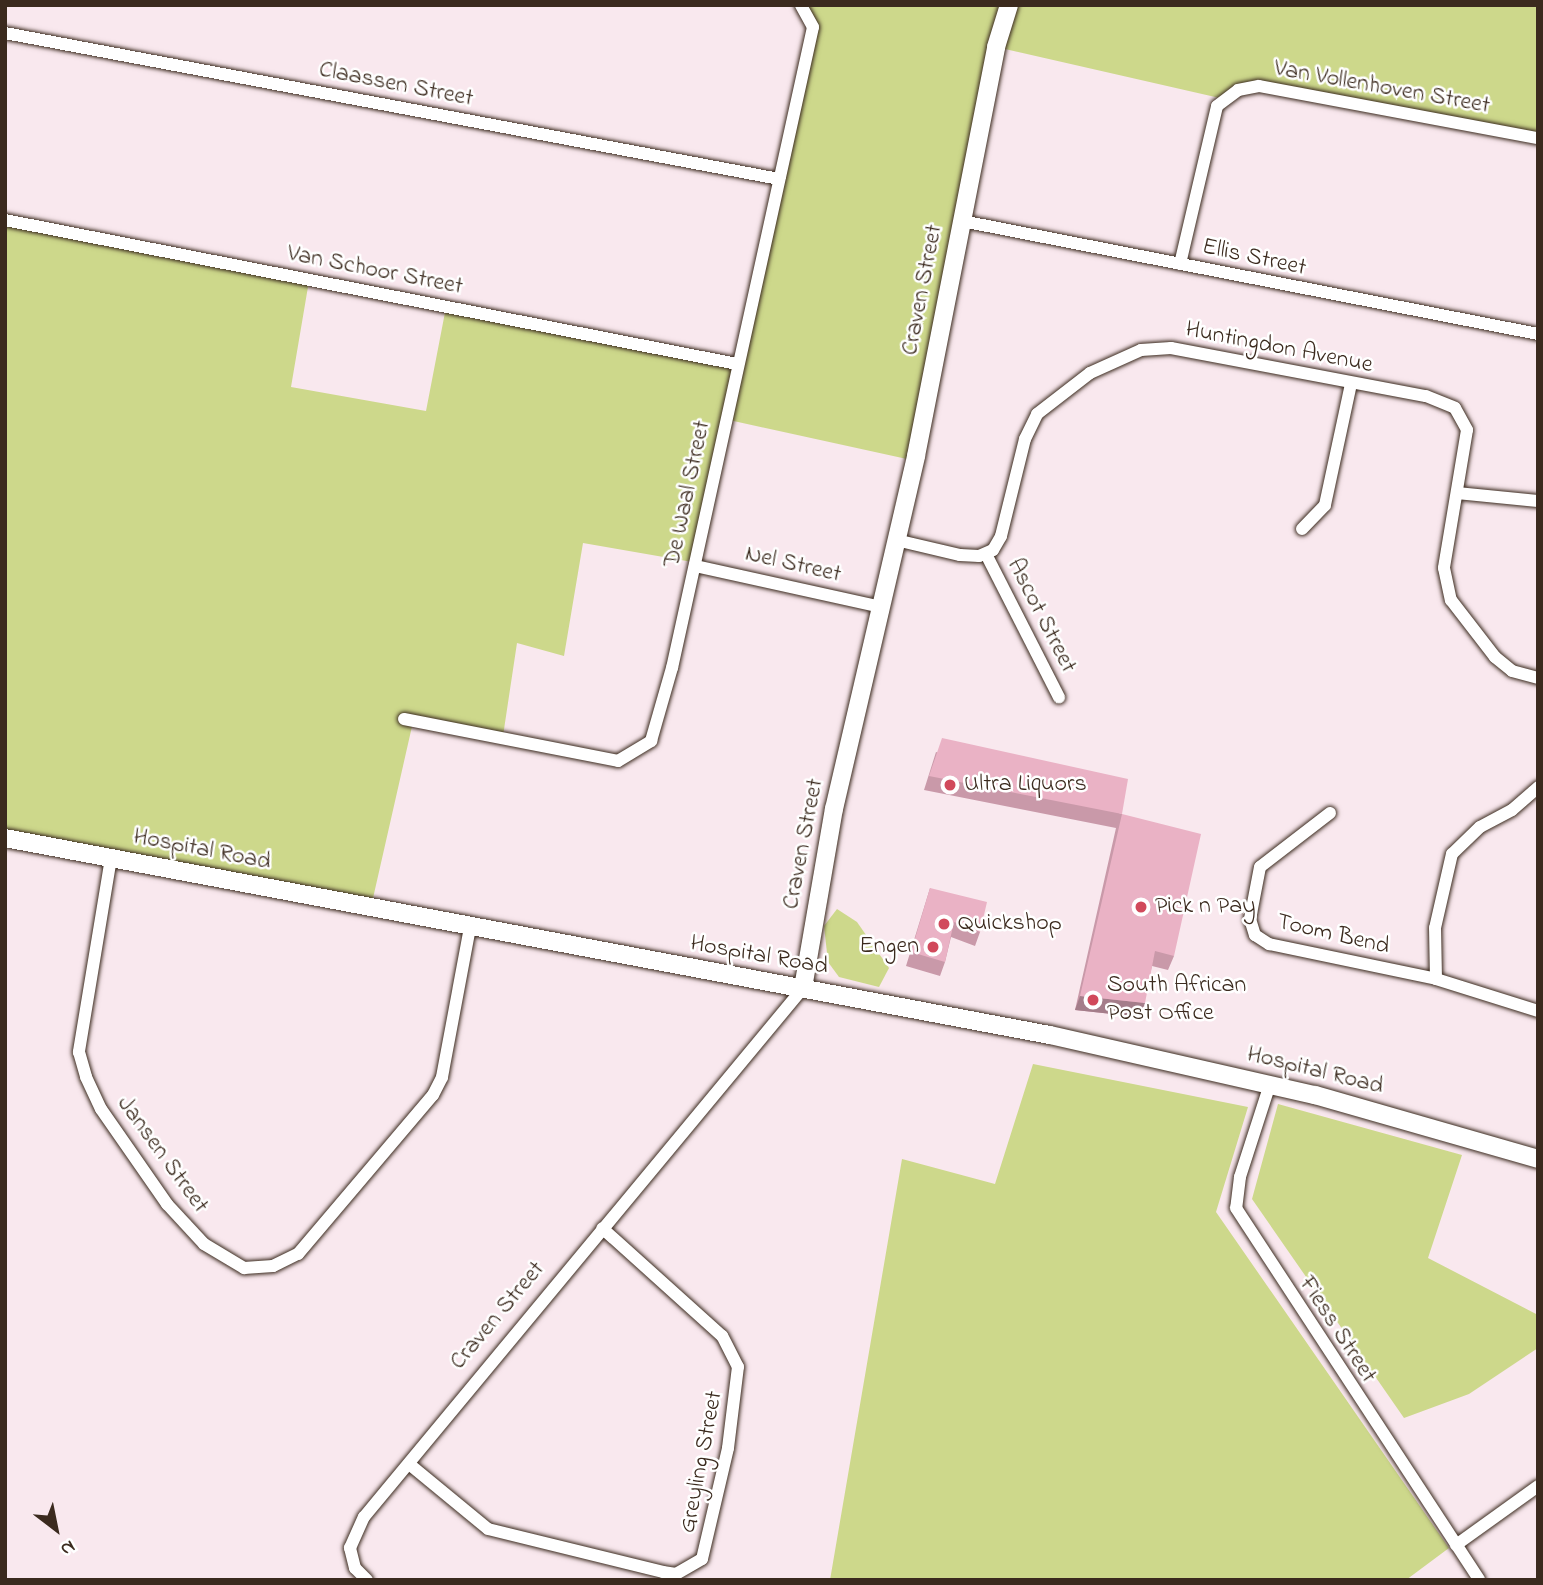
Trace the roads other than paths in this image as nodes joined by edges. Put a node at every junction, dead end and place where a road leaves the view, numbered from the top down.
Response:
1 (802, 5) edge
2 (1009, 5) edge
3 (5, 33) edge
4 (1538, 138) edge
5 (779, 179) junction
6 (5, 220) edge
7 (962, 221) junction
8 (1180, 264) junction
9 (1538, 334) edge
10 (737, 364) junction
11 (1351, 384) junction
12 (1457, 493) junction
13 (1538, 501) edge
14 (1302, 529) dead end
15 (896, 540) junction
16 (986, 554) junction
17 (695, 566) junction
18 (881, 607) junction
19 (1538, 678) edge
20 (1059, 696) dead end
21 (404, 719) dead end
22 (1538, 787) edge
23 (1330, 813) dead end
24 (5, 838) edge
25 (111, 858) junction
26 (470, 927) junction
27 (1436, 979) junction
28 (803, 988) junction
29 (1538, 1011) edge
30 (1270, 1084) junction
31 (1538, 1159) edge
32 (602, 1228) junction
33 (409, 1464) junction
34 (1538, 1486) edge
35 (1456, 1545) junction
36 (367, 1580) edge
37 (1479, 1580) edge

1 - 5 street, De Waal Street
2 - 7 main road, Craven Street
3 - 5 street, Claassen Street
4 - 8 street, Van Vollenhoven Street
5 - 10 street, De Waal Street
6 - 10 street, Van Schoor Street
7 - 8 street, Ellis Street
7 - 15 main road, Craven Street
8 - 9 street, Ellis Street
10 - 17 street, De Waal Street
11 - 12 street, Huntingdon Avenue
11 - 14 street
11 - 16 street, Huntingdon Avenue
12 - 13 street
12 - 19 street, Huntingdon Avenue
15 - 16 street
15 - 18 main road, Craven Street
16 - 20 street, Ascot Street
17 - 18 street, Nel Street
17 - 21 street, De Waal Street
18 - 28 main road, Craven Street
22 - 27 street
23 - 27 street, Toom Bend
24 - 25 main road, Hospital Road
25 - 26 main road, Hospital Road
25 - 26 street, Jansen Street
26 - 28 main road, Hospital Road
27 - 29 street, Toom Bend
28 - 30 main road, Hospital Road
28 - 32 street, Craven Street
30 - 31 main road, Hospital Road
30 - 35 street, Fiess Street
32 - 33 street, Craven Street
32 - 33 street, Greyling Street
33 - 36 street, Craven Street
34 - 35 street
35 - 37 street, Fiess Street

